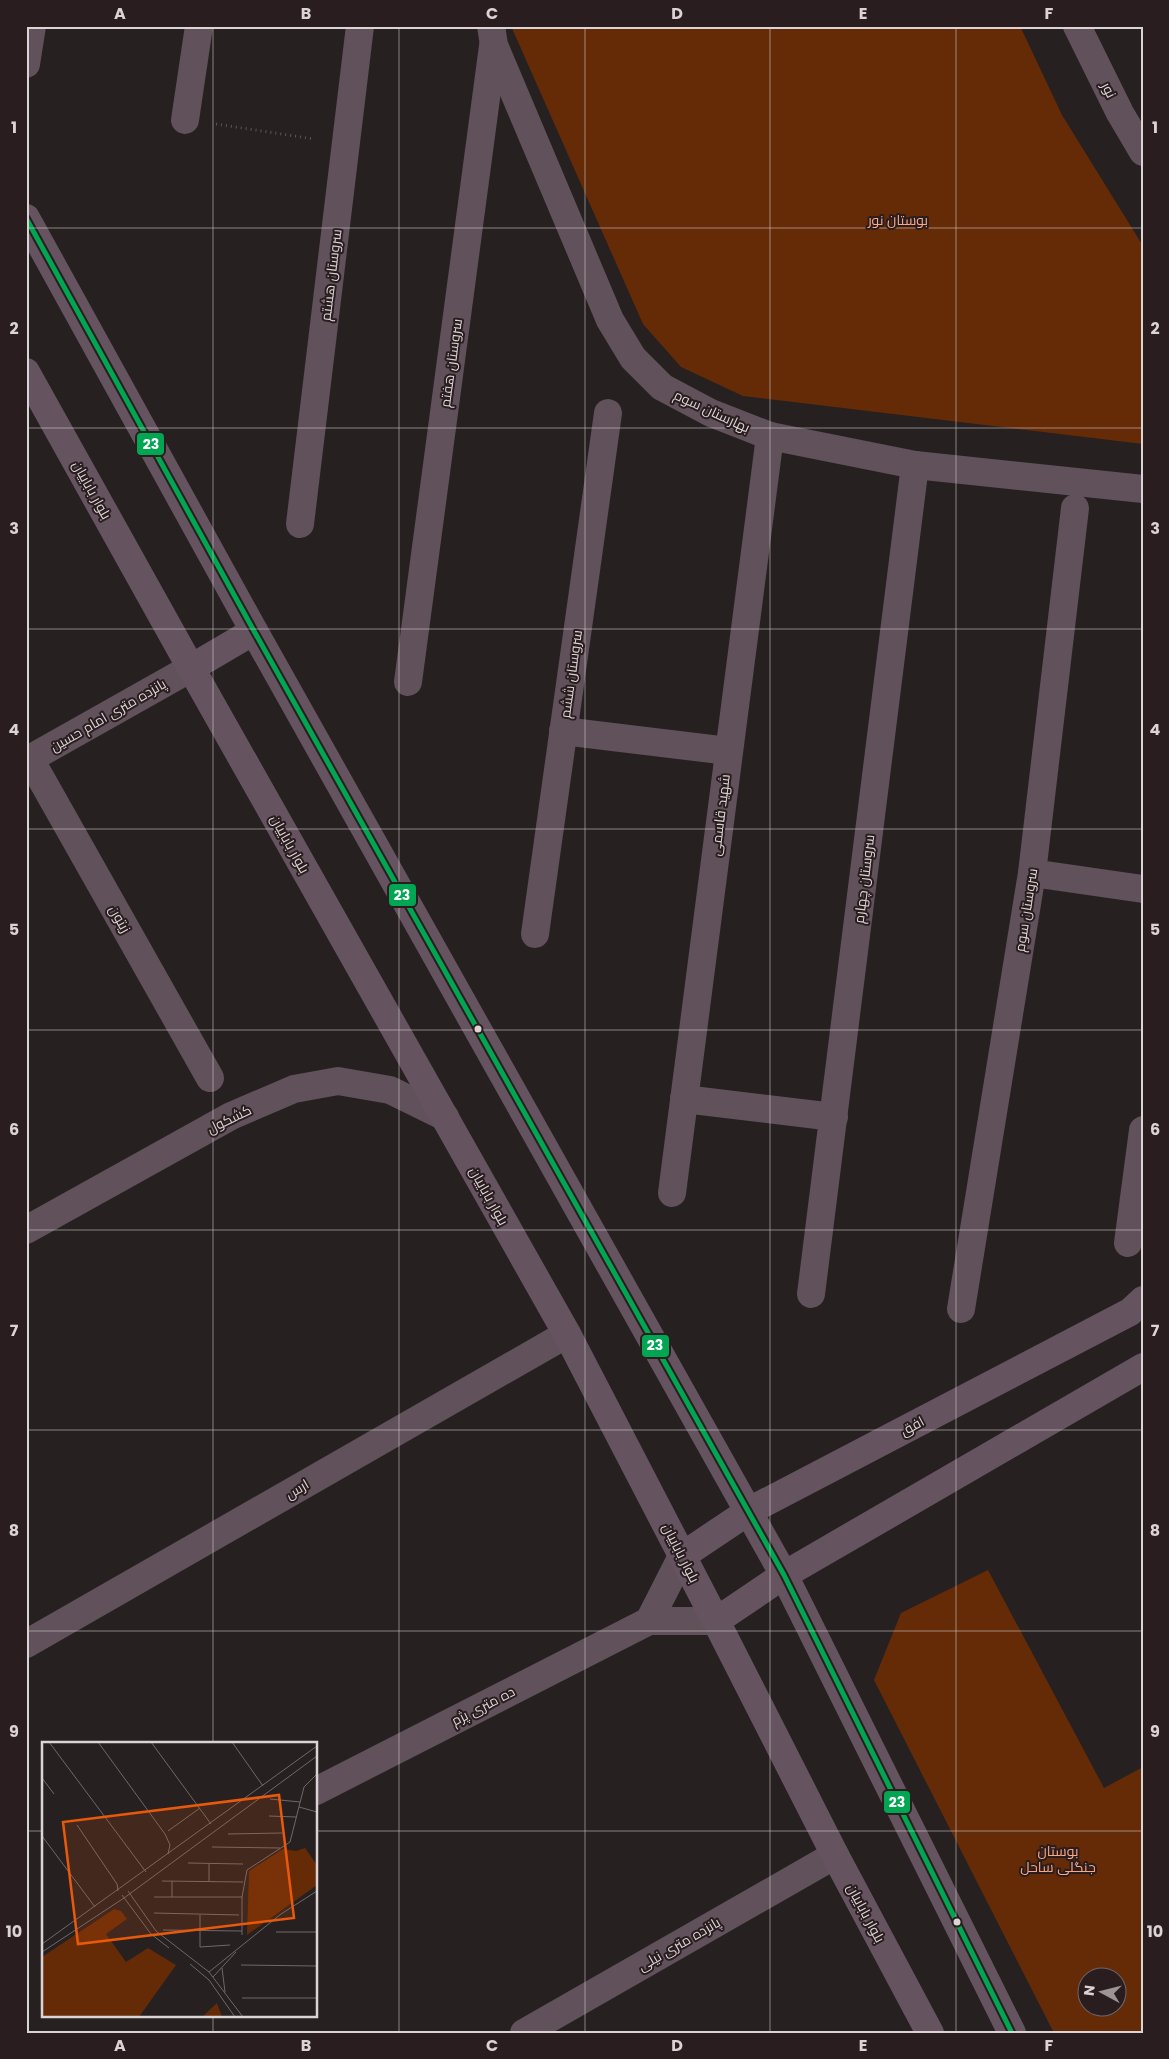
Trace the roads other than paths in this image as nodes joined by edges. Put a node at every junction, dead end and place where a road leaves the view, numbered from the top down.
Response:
1 (32, 26) edge
2 (199, 26) edge
3 (360, 26) edge
4 (1078, 26) edge
5 (492, 35) edge
6 (26, 64) edge
7 (185, 120) road end
8 (1143, 152) edge
9 (26, 218) edge
10 (26, 372) edge
11 (608, 413) dead end
12 (770, 436) junction
13 (915, 465) junction
14 (1143, 490) edge
15 (1075, 508) dead end
16 (300, 524) dead end
17 (254, 631) junction
18 (191, 668) junction
19 (408, 682) dead end
20 (563, 731) junction
21 (728, 751) junction
22 (28, 760) edge
23 (1032, 873) junction
24 (1143, 889) edge
25 (535, 934) dead end
26 (210, 1078) dead end
27 (684, 1099) junction
28 (445, 1117) junction
29 (834, 1117) junction
30 (1143, 1130) edge
31 (672, 1193) dead end
32 (26, 1230) edge
33 (1128, 1243) dead end
34 (811, 1294) dead end
35 (1143, 1300) edge
36 (961, 1308) dead end
37 (567, 1334) junction
38 (1143, 1367) edge
39 (749, 1511) junction
40 (682, 1556) junction
41 (784, 1575) junction
42 (649, 1621) junction
43 (716, 1621) junction
44 (26, 1644) edge
45 (318, 1790) edge
46 (835, 1855) junction
47 (524, 2033) edge
48 (930, 2033) edge
49 (1012, 2033) edge

1 - 6 street
2 - 7 street
3 - 16 street, سروستان هشتم
4 - 8 street, نور
5 - 12 street, بهارستان سوم
5 - 19 street, سروستان هفتم
9 - 17 main road
10 - 18 main road, بلوار باباییان
11 - 20 street, سروستان ششم
12 - 13 street, بهارستان سوم
12 - 21 street, شهید قاسمی
13 - 14 street, بهارستان سوم
13 - 29 street, سروستان چهارم
15 - 23 street, سروستان سوم
17 - 18 main road
17 - 39 main road
18 - 22 street, پانزده متری امام حسین
18 - 28 main road, بلوار باباییان
20 - 21 street
20 - 25 street, سروستان ششم
21 - 27 street, شهید قاسمی
22 - 26 street, زیتون
23 - 24 street
23 - 36 street, سروستان سوم
27 - 29 street
27 - 31 street, شهید قاسمی
28 - 32 street, کشکول
28 - 37 main road, بلوار باباییان
29 - 34 street, سروستان چهارم
30 - 33 street
35 - 39 main road, افق
37 - 40 main road, بلوار باباییان
37 - 44 street, ارس
38 - 41 main road
39 - 40 main road, افق
39 - 41 main road
40 - 42 street
40 - 43 main road, بلوار باباییان
41 - 43 main road
41 - 49 main road
42 - 43 street, ده متری پژم
42 - 45 street, ده متری پژم
43 - 46 main road, بلوار باباییان
46 - 47 street, پانزده متری نیلی
46 - 48 main road, بلوار باباییان

